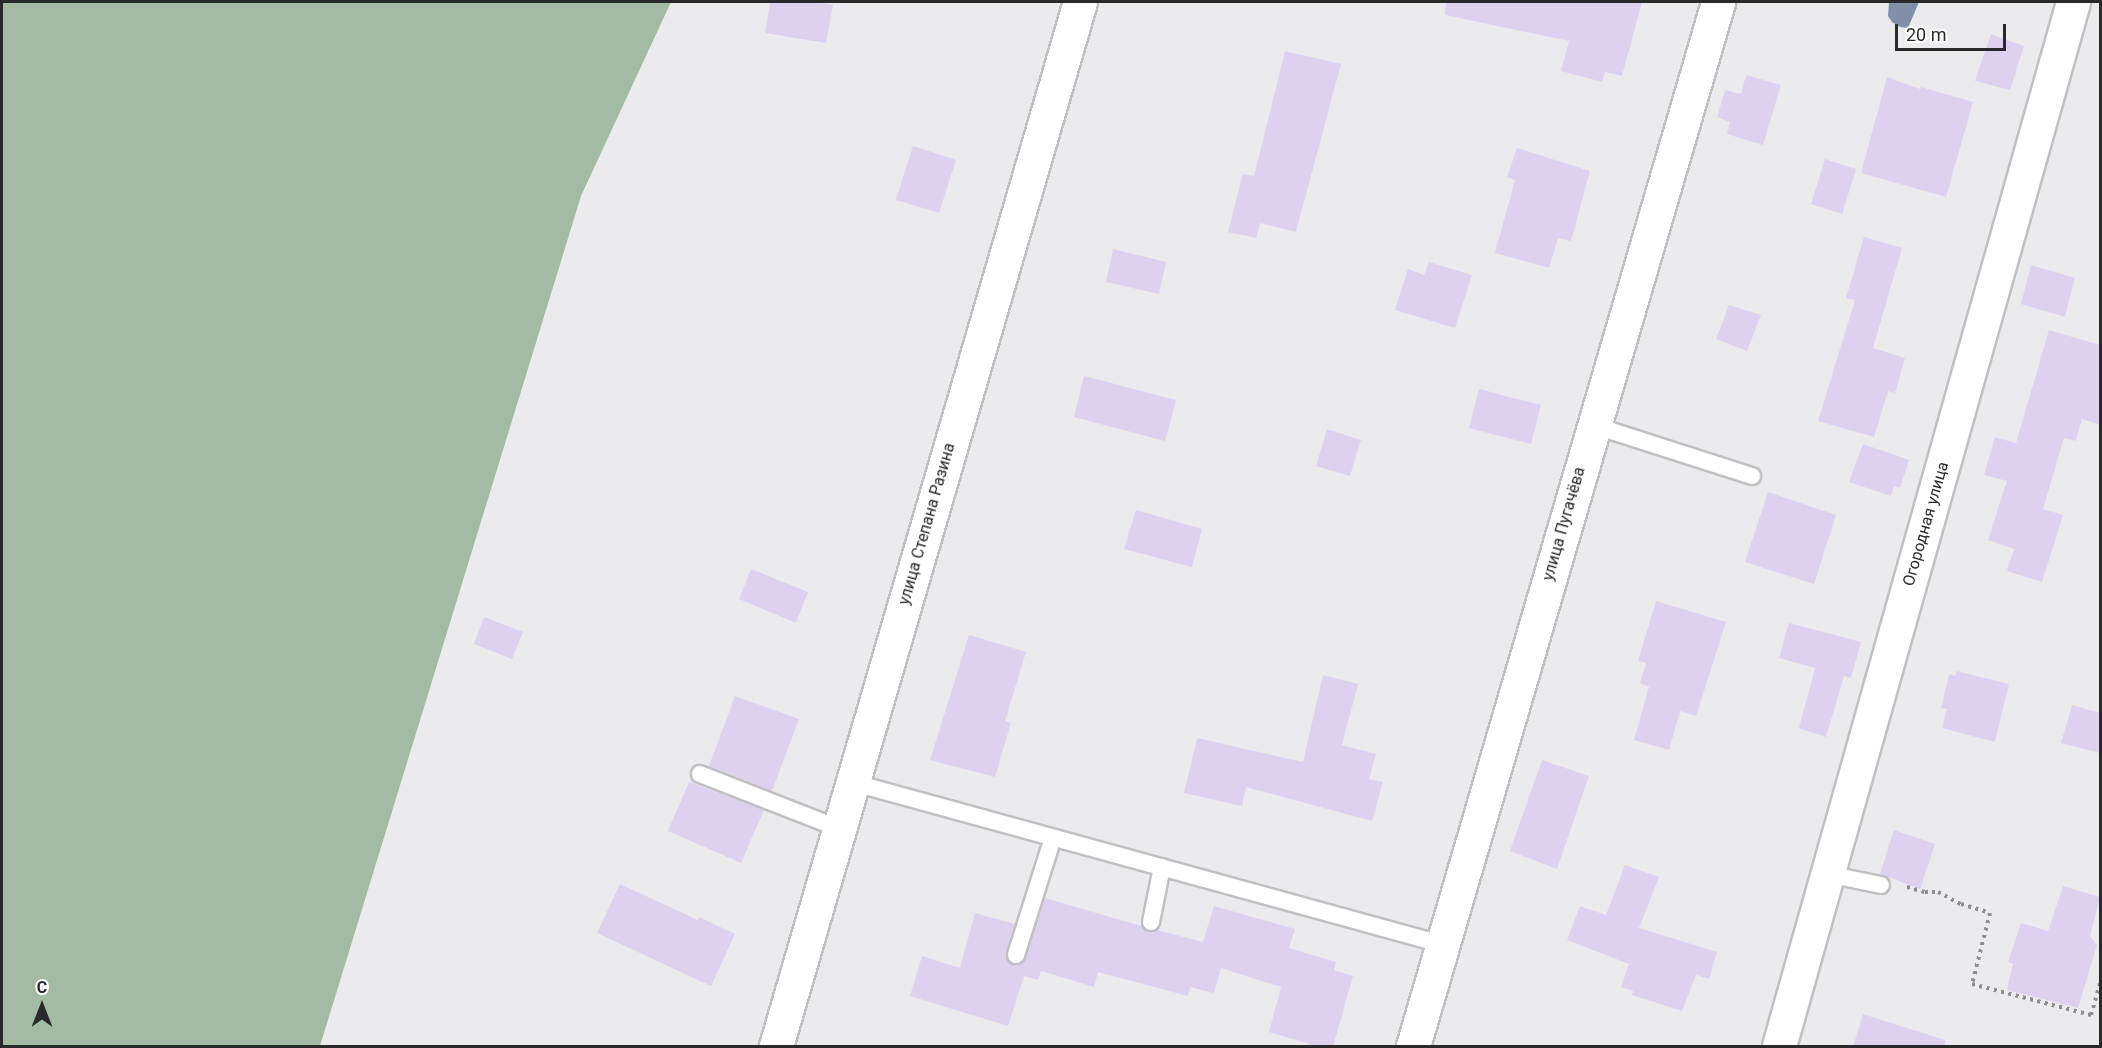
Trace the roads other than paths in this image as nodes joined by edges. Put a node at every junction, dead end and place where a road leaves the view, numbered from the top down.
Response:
1 (1080, 2) edge
2 (1718, 2) edge
3 (2073, 2) edge
4 (1593, 425) junction
5 (1752, 476) dead end
6 (700, 774) dead end
7 (851, 782) junction
8 (838, 828) junction
9 (1053, 838) junction
10 (1162, 867) junction
11 (1827, 874) junction
12 (1881, 885) road end
13 (1150, 922) dead end
14 (1441, 944) junction
15 (1016, 955) dead end
16 (776, 1047) edge
17 (1413, 1047) edge
18 (1779, 1047) edge

1 - 7 street, улица Степана Разина
2 - 4 street, улица Пугачёва
3 - 11 street, Огородная улица
4 - 5 lane
4 - 14 street, улица Пугачёва
6 - 8 lane
7 - 8 street, улица Степана Разина
7 - 9 lane
8 - 16 street, улица Степана Разина
9 - 10 lane
9 - 15 lane
10 - 13 lane
10 - 14 lane
11 - 12 lane
11 - 18 street, Огородная улица
14 - 17 street, улица Пугачёва

